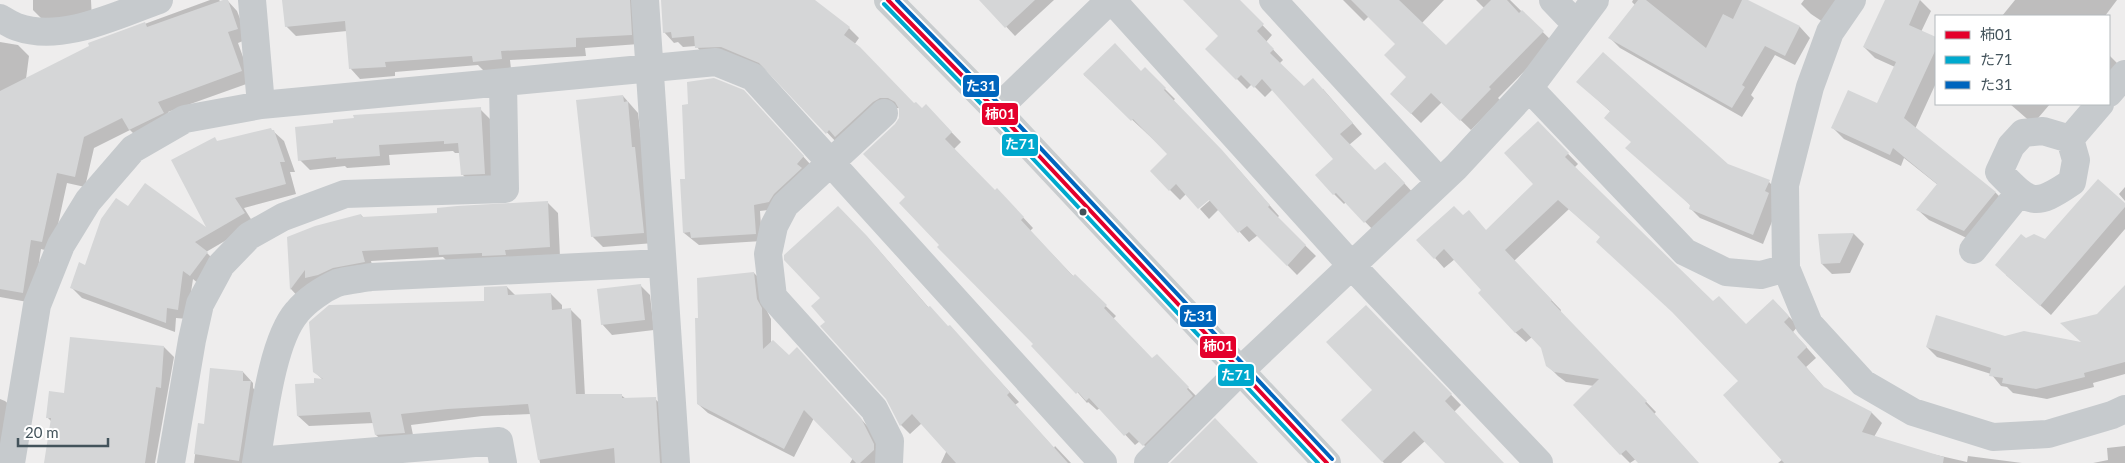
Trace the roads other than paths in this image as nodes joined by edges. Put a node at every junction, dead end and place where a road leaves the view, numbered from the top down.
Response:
1 (159, 0) edge
2 (252, 0) edge
3 (645, 0) edge
4 (888, 0) edge
5 (1111, 0) edge
6 (1273, 0) edge
7 (1553, 0) edge
8 (1595, 0) edge
9 (1852, 0) edge
10 (0, 18) edge
11 (1576, 24) junction
12 (650, 68) junction
13 (2125, 74) edge
14 (503, 84) junction
15 (1529, 88) junction
16 (2110, 92) edge
17 (261, 105) junction
18 (2099, 105) edge
19 (996, 110) junction
20 (884, 113) dead end
21 (2070, 139) junction
22 (830, 161) junction
23 (1440, 182) junction
24 (2019, 193) junction
25 (1973, 250) dead end
26 (662, 263) junction
27 (1352, 266) junction
28 (1786, 268) junction
29 (1241, 370) junction
30 (2125, 409) edge
31 (256, 462) edge
32 (11, 463) edge
33 (171, 463) edge
34 (503, 463) edge
35 (676, 463) edge
36 (889, 463) edge
37 (1103, 463) edge
38 (1148, 463) edge
39 (1327, 463) edge
40 (1539, 463) edge

1 - 10 street
2 - 17 street
3 - 12 street
4 - 19 street
5 - 19 street
5 - 27 street
6 - 23 street
7 - 11 street
8 - 11 street
9 - 28 street
11 - 15 street
12 - 14 street
12 - 22 street
12 - 26 street
13 - 16 street
14 - 17 street
14 - 33 street
15 - 23 street
15 - 28 street
17 - 32 street
18 - 21 street
19 - 29 street
20 - 22 street
21 - 24 street
21 - 24 street
22 - 36 street
22 - 37 street
23 - 27 street
24 - 25 street
26 - 31 street
26 - 35 street
27 - 29 street
27 - 40 street
28 - 30 street
29 - 38 street
29 - 39 street
31 - 34 street

